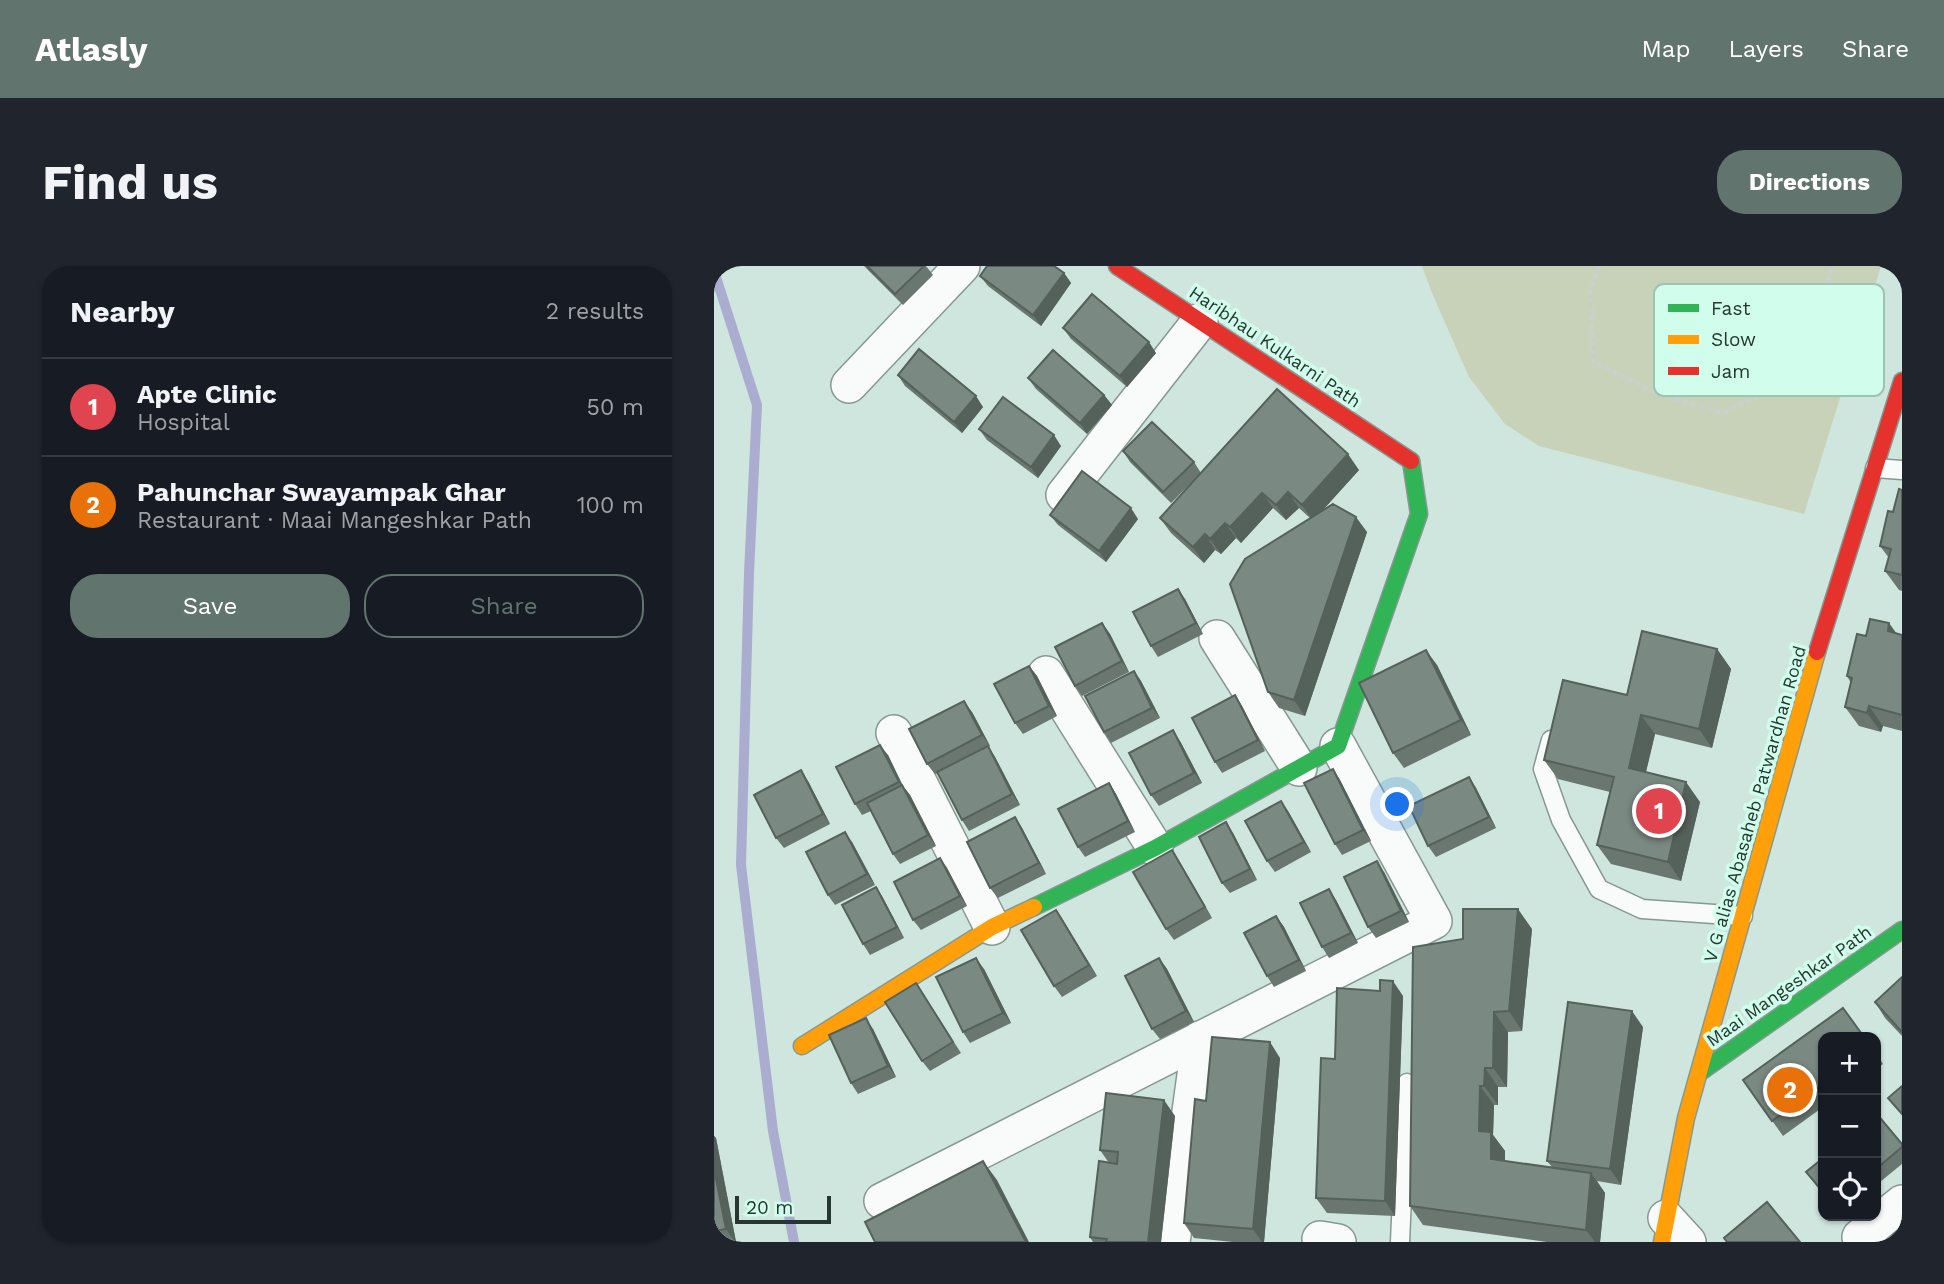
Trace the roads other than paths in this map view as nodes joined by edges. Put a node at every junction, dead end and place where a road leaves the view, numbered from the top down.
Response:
1 (962, 266) edge
2 (1117, 266) edge
3 (1200, 321) junction
4 (1902, 381) edge
5 (849, 385) dead end
6 (1875, 468) junction
7 (1902, 470) edge
8 (1063, 495) edge
9 (1217, 638) dead end
10 (1046, 674) dead end
11 (1555, 724) edge
12 (894, 733) dead end
13 (1338, 746) junction
14 (1300, 768) junction
15 (1155, 848) junction
16 (1743, 916) junction
17 (992, 928) junction
18 (1902, 930) edge
19 (1200, 1039) junction
20 (802, 1046) dead end
21 (1699, 1073) junction
22 (1407, 1083) dead end
23 (882, 1201) dead end
24 (1902, 1203) edge
25 (1672, 1234) edge
26 (1860, 1237) dead end
27 (1172, 1242) edge
28 (1399, 1242) edge

1 - 5 street
2 - 3 street, Haribhau Kulkarni Path
3 - 8 street
3 - 13 street, Haribhau Kulkarni Path
4 - 6 street, V G alias Abasaheb Patwardhan Road
6 - 7 lane
6 - 16 street, V G alias Abasaheb Patwardhan Road
9 - 14 street
10 - 15 street
11 - 16 lane
12 - 17 street
13 - 14 street
13 - 19 street
14 - 15 street
15 - 17 street
16 - 21 street, V G alias Abasaheb Patwardhan Road
17 - 20 street
18 - 21 street, Maai Mangeshkar Path
19 - 23 street
19 - 27 street
21 - 25 street, V G alias Abasaheb Patwardhan Road
22 - 28 lane
24 - 26 street

